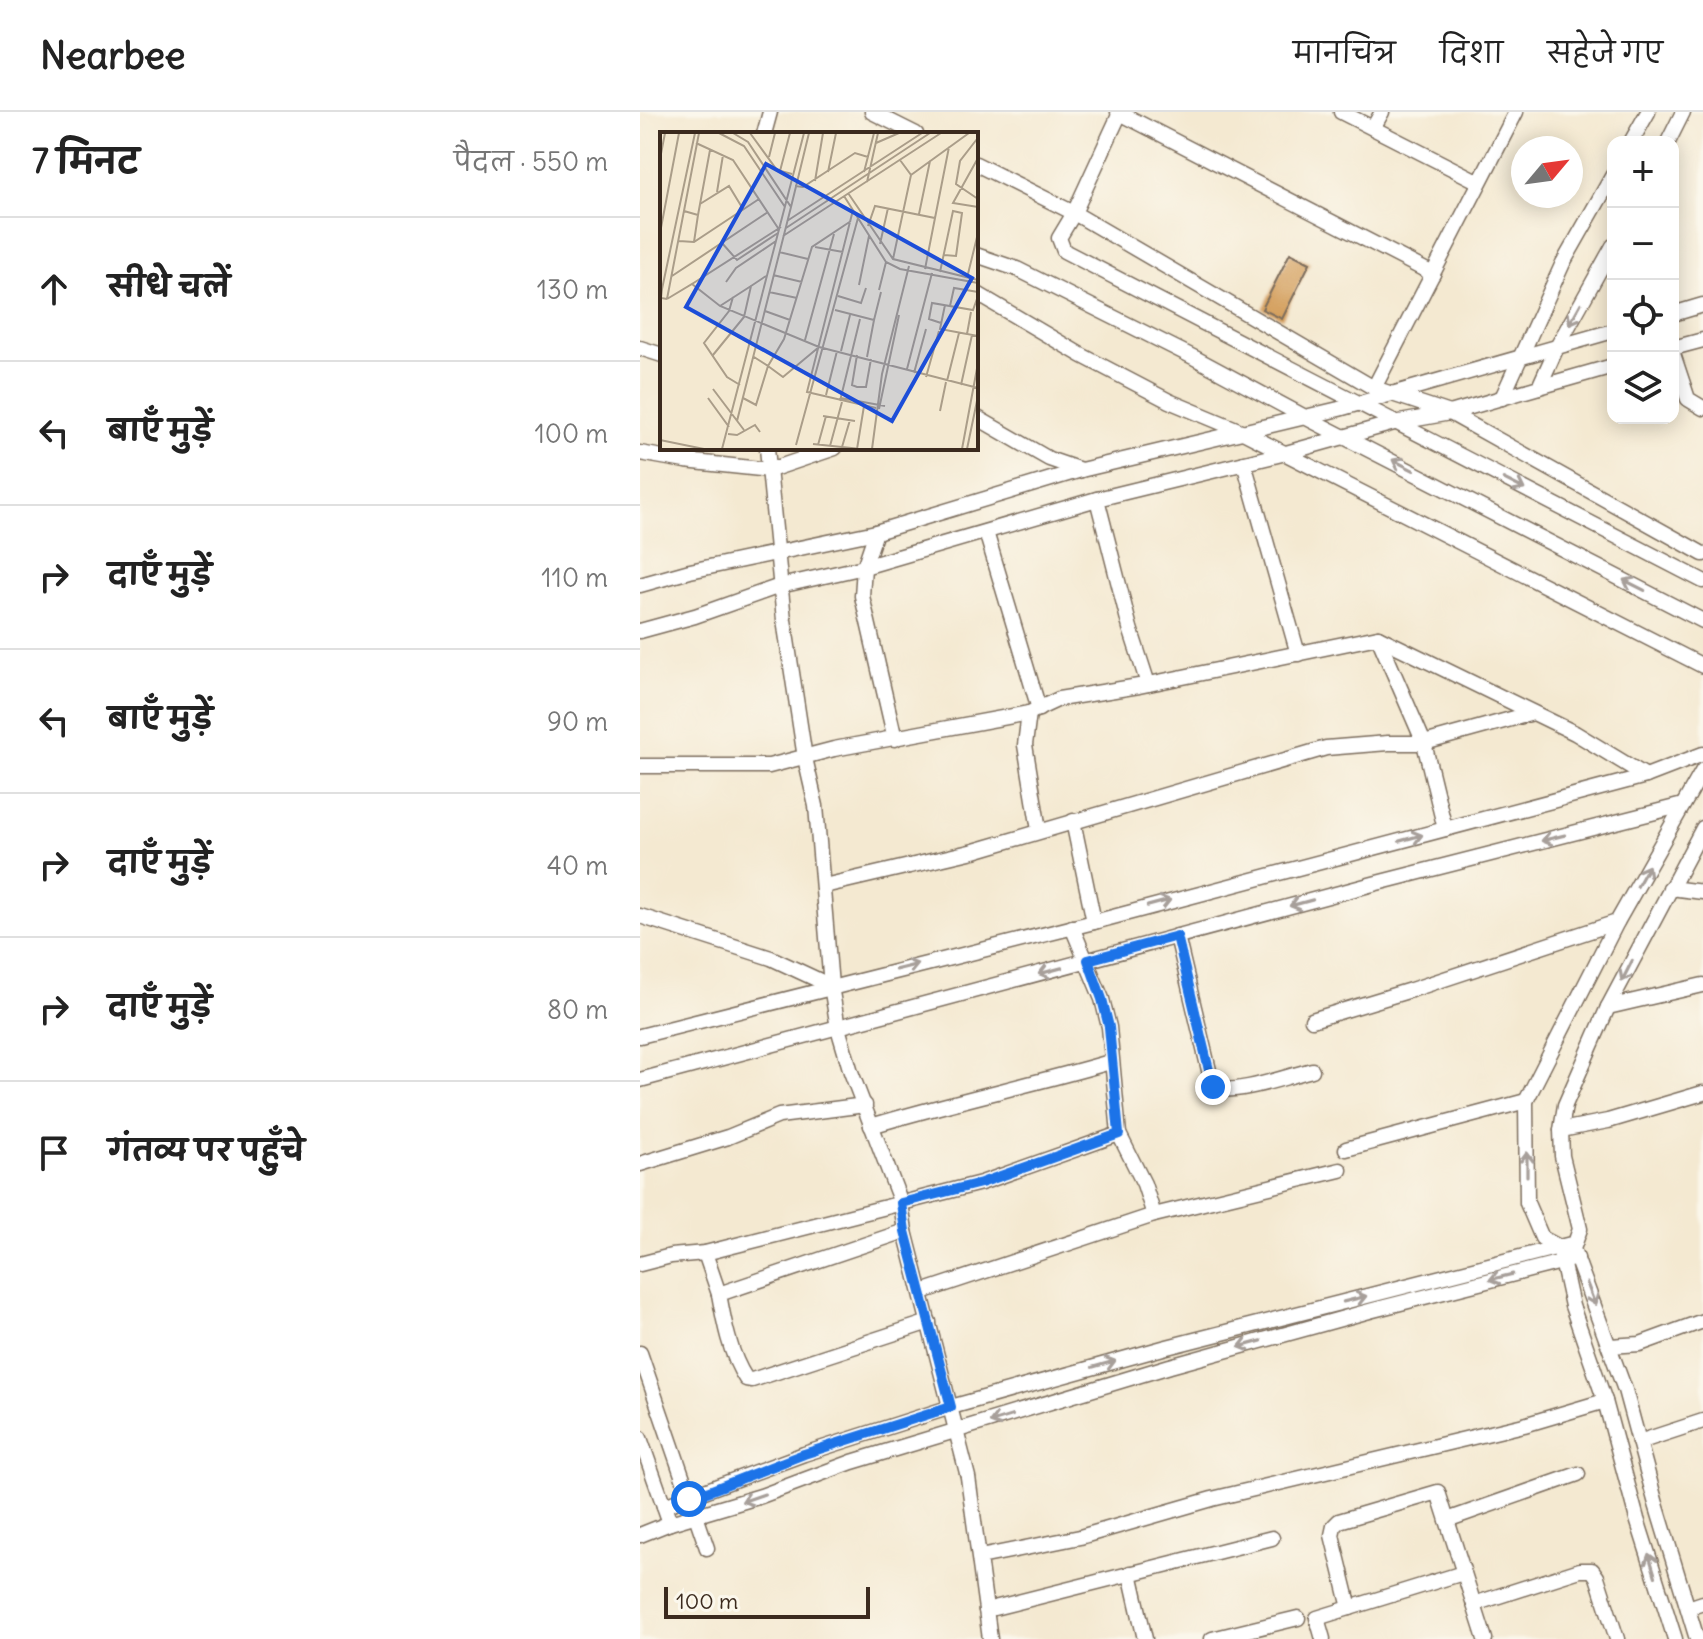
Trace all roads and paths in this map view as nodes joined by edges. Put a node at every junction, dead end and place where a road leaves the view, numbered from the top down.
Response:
1 (770, 112) edge
2 (872, 112) edge
3 (1119, 112) edge
4 (1341, 112) edge
5 (1382, 112) edge
6 (1516, 112) edge
7 (1648, 112) edge
8 (1683, 112) edge
9 (1373, 128) junction
10 (765, 132) edge
11 (912, 132) edge
12 (1634, 136) edge
13 (1671, 136) edge
14 (978, 165) edge
15 (1479, 182) junction
16 (1607, 186) edge
17 (1074, 213) junction
18 (978, 256) edge
19 (1607, 257) edge
20 (1433, 274) junction
21 (978, 294) edge
22 (1703, 305) edge
23 (1679, 312) edge
24 (1607, 333) edge
25 (1703, 340) edge
26 (1557, 347) junction
27 (640, 348) edge
28 (1679, 349) edge
29 (1673, 352) edge
30 (660, 354) edge
31 (1519, 358) junction
32 (1607, 368) edge
33 (1539, 387) junction
34 (1374, 388) junction
35 (1393, 395) junction
36 (1502, 398) junction
37 (1359, 403) junction
38 (1703, 408) edge
39 (1450, 413) junction
40 (1303, 416) junction
41 (978, 418) edge
42 (1394, 423) junction
43 (1241, 431) junction
44 (1345, 435) junction
45 (767, 450) edge
46 (829, 450) edge
47 (640, 453) edge
48 (1286, 453) junction
49 (1244, 463) junction
50 (770, 470) junction
51 (1081, 470) junction
52 (1097, 499) junction
53 (876, 532) junction
54 (986, 532) junction
55 (779, 554) junction
56 (1703, 554) edge
57 (864, 567) junction
58 (1703, 581) edge
59 (640, 585) edge
60 (780, 586) junction
61 (1703, 621) edge
62 (640, 631) edge
63 (1378, 637) junction
64 (1298, 654) junction
65 (1703, 666) edge
66 (1148, 684) junction
67 (1034, 711) junction
68 (1533, 713) junction
69 (895, 739) junction
70 (1424, 743) junction
71 (1703, 754) edge
72 (805, 758) junction
73 (640, 766) edge
74 (1703, 770) edge
75 (1646, 776) junction
76 (1683, 805) junction
77 (1073, 821) junction
78 (1703, 828) edge
79 (1445, 829) junction
80 (1039, 830) junction
81 (824, 886) junction
82 (1670, 888) junction
83 (1703, 892) edge
84 (640, 916) edge
85 (1094, 922) junction
86 (1617, 922) junction
87 (1072, 927) junction
88 (1177, 936) junction
89 (1088, 960) junction
90 (1703, 985) edge
91 (831, 986) junction
92 (1608, 1007) junction
93 (1312, 1020) dead end
94 (838, 1028) junction
95 (640, 1036) edge
96 (1110, 1062) junction
97 (1312, 1070) dead end
98 (640, 1080) edge
99 (1703, 1093) edge
100 (1526, 1101) junction
101 (865, 1105) junction
102 (871, 1126) junction
103 (1561, 1130) junction
104 (1119, 1134) junction
105 (1346, 1149) dead end
106 (640, 1164) edge
107 (1340, 1170) dead end
108 (901, 1203) junction
109 (1154, 1215) junction
110 (905, 1231) junction
111 (1576, 1251) junction
112 (705, 1253) junction
113 (1560, 1254) junction
114 (640, 1264) edge
115 (922, 1292) junction
116 (719, 1294) junction
117 (1703, 1321) edge
118 (929, 1322) junction
119 (1610, 1346) junction
120 (640, 1353) edge
121 (1605, 1401) junction
122 (951, 1407) junction
123 (1703, 1421) edge
124 (957, 1433) junction
125 (640, 1438) edge
126 (1639, 1442) junction
127 (1578, 1474) dead end
128 (689, 1499) junction
129 (664, 1506) junction
130 (696, 1517) junction
131 (1447, 1520) junction
132 (670, 1523) junction
133 (640, 1535) edge
134 (1272, 1538) dead end
135 (707, 1548) dead end
136 (980, 1557) junction
137 (1130, 1573) junction
138 (1463, 1573) junction
139 (1703, 1603) edge
140 (1474, 1604) junction
141 (1350, 1608) junction
142 (1688, 1608) junction
143 (986, 1610) junction
144 (1298, 1618) dead end
145 (990, 1639) edge
146 (1145, 1639) edge
147 (1212, 1639) edge
148 (1323, 1639) edge
149 (1485, 1639) edge
150 (1617, 1639) edge
151 (1675, 1639) edge
152 (1697, 1639) edge

1 - 10 street
2 - 11 street
3 - 17 street
3 - 20 street
4 - 9 street
5 - 9 street
6 - 15 street
7 - 12 street
8 - 13 street
9 - 15 street
14 - 17 street
15 - 20 street
16 - 31 street
17 - 34 street
17 - 37 street
18 - 40 street
19 -> 26 street
20 - 34 street
21 - 43 street
22 - 23 street
24 - 26 street
25 - 28 street
26 - 31 street
26 - 33 street
27 - 30 street
29 - 38 street
31 - 35 street
31 - 36 street
32 - 33 street
33 - 36 street
34 - 35 street
35 - 37 street
35 - 39 street
36 - 39 street
37 - 40 street
37 - 42 street
39 - 42 street
39 - 56 street
40 - 43 street
40 - 44 street
41 - 51 street
42 - 44 street
42 -> 58 street
43 - 48 street
43 - 51 street
44 - 48 street
61 -> 44 street
45 - 50 street
46 - 50 street
47 - 50 street
48 - 49 street
48 - 65 street
49 - 52 street
49 - 64 street
50 - 55 street
51 - 53 street
52 - 54 street
52 - 66 street
53 - 55 street
53 - 57 street
54 - 57 street
54 - 67 street
55 - 59 street
55 - 60 street
57 - 60 street
57 - 69 street
60 - 62 street
60 - 72 street
63 - 64 street
63 - 68 street
63 - 70 street
64 - 66 street
66 - 67 street
67 - 69 street
67 - 80 street
68 - 70 street
68 - 75 street
69 - 72 street
70 - 77 street
70 - 79 street
71 - 75 street
72 - 73 street
72 - 81 street
74 - 76 street
75 - 79 street
86 -> 76 street
76 -> 88 street
77 - 80 street
77 - 85 street
78 - 82 street
85 -> 79 street
80 - 81 street
81 - 91 street
82 - 83 street
82 -> 92 street
84 - 91 street
85 - 87 street
86 - 93 street
86 - 100 street
87 - 89 street
91 -> 87 street
88 - 89 street
88 - 97 street
89 -> 94 street
89 - 96 street
90 - 92 street
91 - 94 street
91 - 95 street
92 - 103 street
94 - 98 street
94 - 101 street
96 - 102 street
96 - 104 street
99 - 103 street
100 - 105 street
113 -> 100 street
101 - 102 street
101 - 106 street
102 - 108 street
103 - 111 street
104 - 108 street
104 - 109 street
107 - 109 street
108 - 110 street
108 - 112 street
109 - 115 street
110 - 115 street
110 - 116 street
111 - 113 street
111 -> 119 street
112 - 114 street
112 - 116 street
113 - 121 street
122 -> 113 street
113 -> 124 street
115 - 118 street
116 - 118 street
117 - 119 street
118 - 122 street
119 - 126 street
120 - 128 street
121 - 136 street
151 -> 121 street
122 - 124 street
122 - 128 street
123 - 126 street
124 -> 130 street
124 - 136 street
125 - 129 street
126 - 142 street
127 - 131 street
128 - 129 street
128 - 130 street
129 - 132 street
130 - 132 street
130 - 135 street
131 - 138 street
131 - 141 street
132 - 133 street
134 - 137 street
136 - 143 street
137 - 143 street
137 - 146 street
138 - 140 street
138 - 141 street
139 - 142 street
140 - 149 street
140 - 150 street
141 - 148 street
142 - 152 street
143 - 145 street
144 - 147 street

